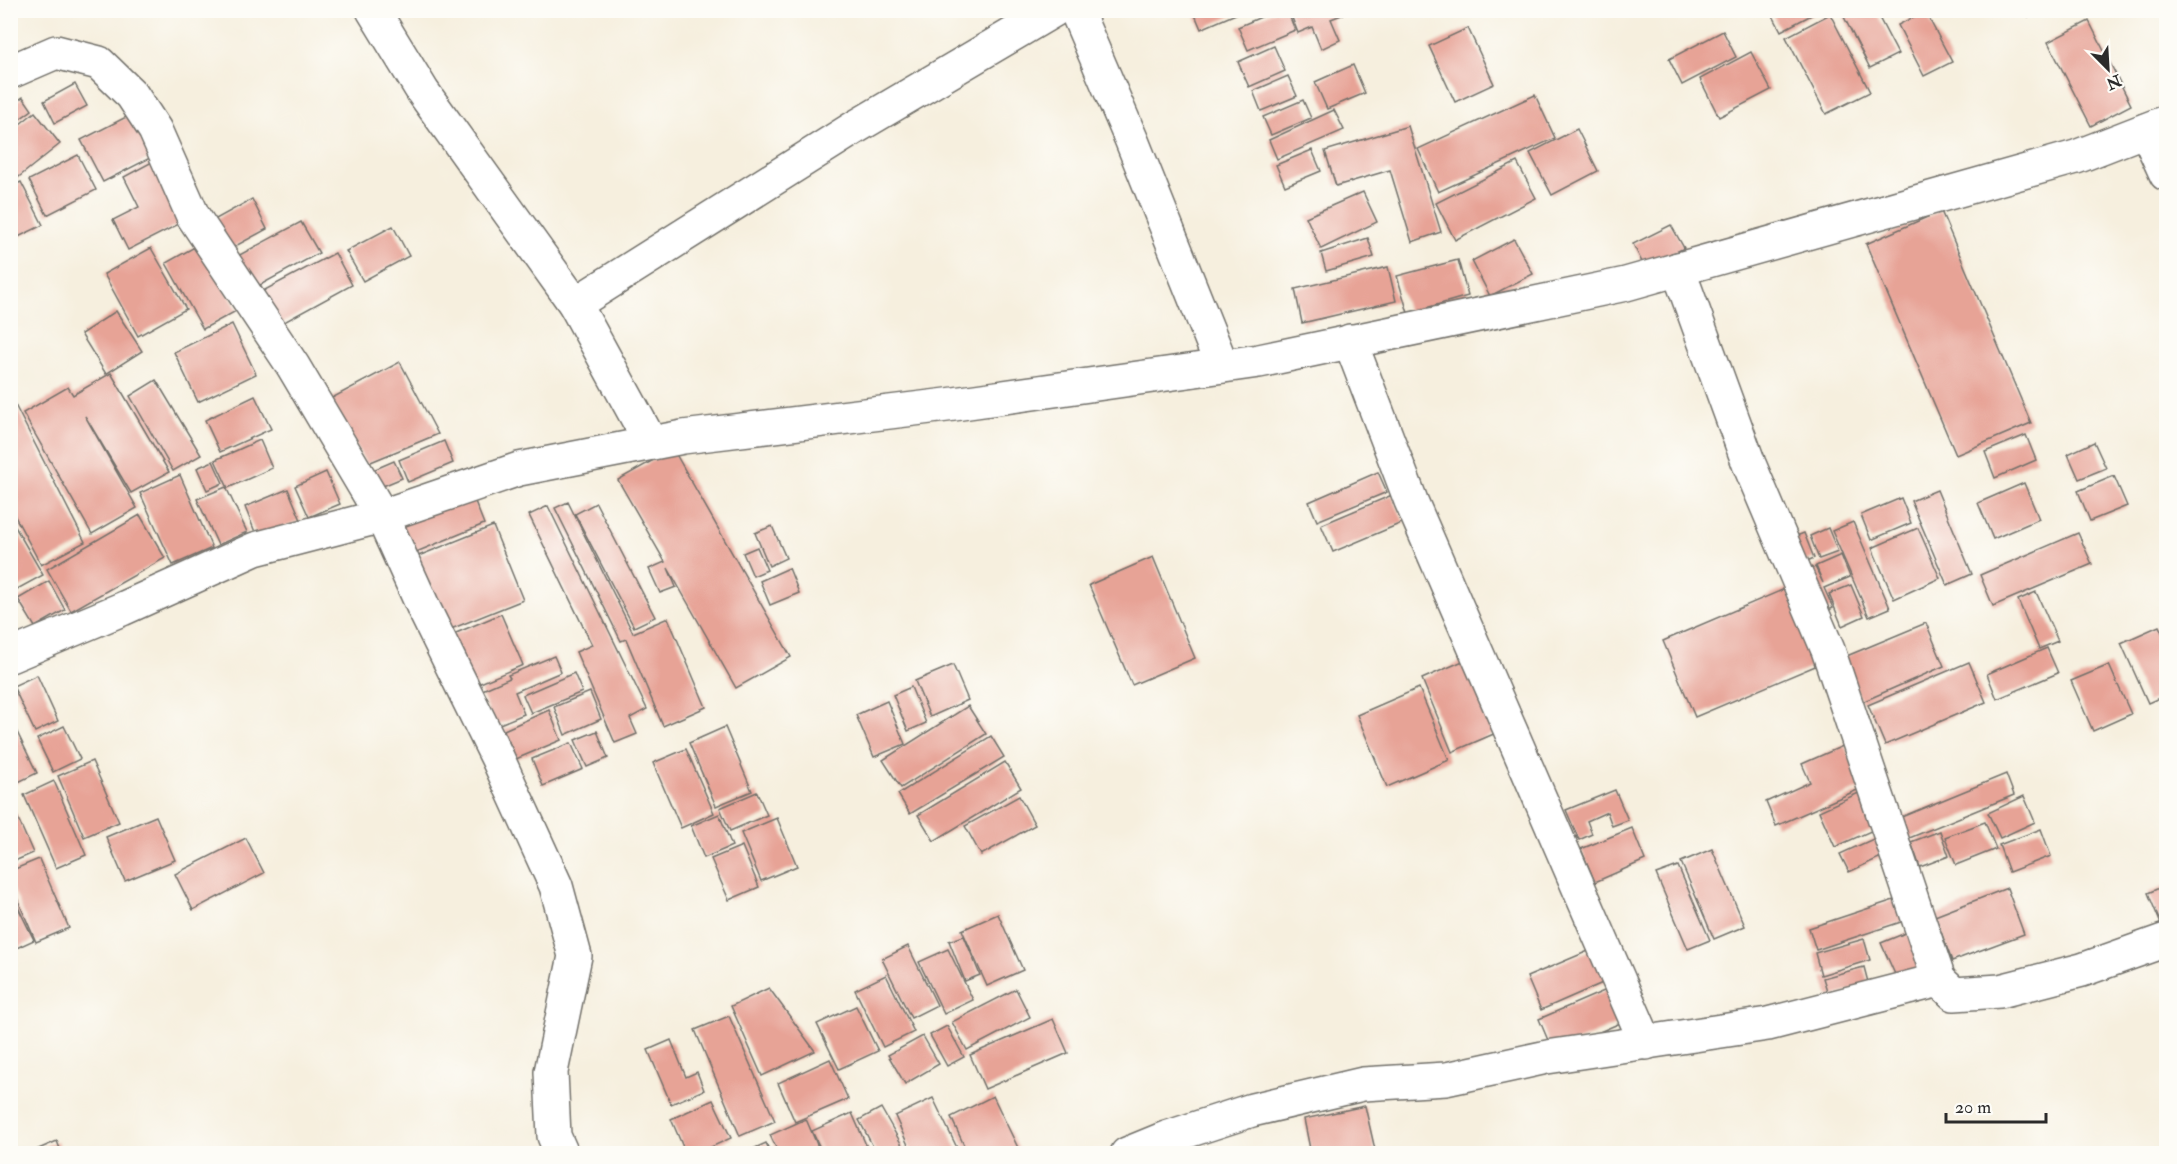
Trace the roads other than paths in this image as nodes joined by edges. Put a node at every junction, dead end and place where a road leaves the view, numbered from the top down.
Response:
1 (373, 10) edge
2 (1054, 10) edge
3 (1076, 10) edge
4 (10, 72) edge
5 (2156, 126) edge
6 (2166, 174) edge
7 (1678, 269) junction
8 (575, 304) junction
9 (1350, 341) junction
10 (1222, 366) junction
11 (651, 443) junction
12 (382, 516) junction
13 (10, 657) edge
14 (2166, 940) edge
15 (1939, 980) junction
16 (1646, 1043) junction
17 (562, 1154) edge
18 (1127, 1154) edge

1 - 8 street
2 - 8 street
3 - 10 street
4 - 12 street
5 - 6 street
5 - 7 street
7 - 9 street
7 - 15 street
8 - 11 street
9 - 10 street
9 - 16 street
10 - 11 street
11 - 12 street
12 - 13 street
12 - 17 street
14 - 15 street
15 - 16 street
16 - 18 street

